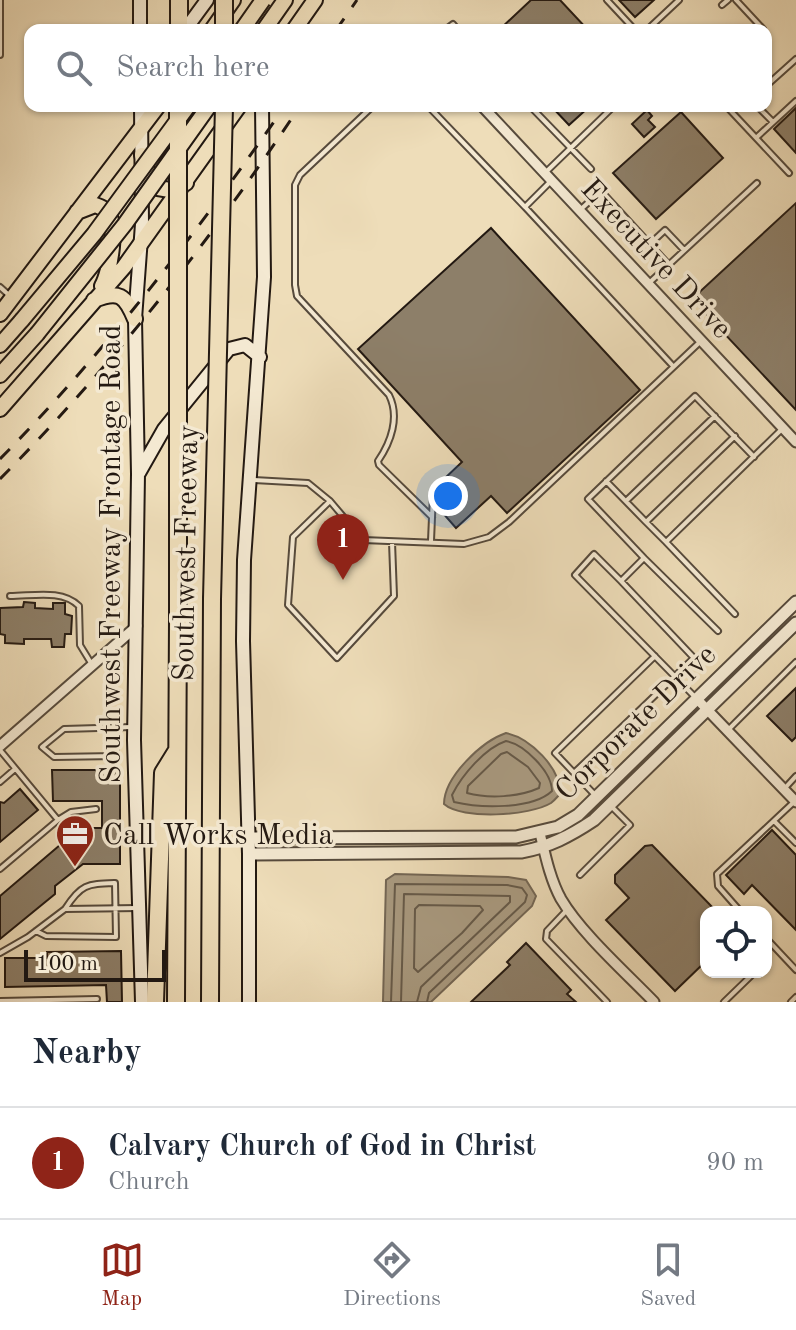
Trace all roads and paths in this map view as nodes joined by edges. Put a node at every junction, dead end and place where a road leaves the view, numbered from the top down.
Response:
1 (0, 0) edge
2 (140, 0) edge
3 (179, 0) edge
4 (207, 0) edge
5 (224, 0) edge
6 (233, 0) edge
7 (262, 0) edge
8 (285, 0) edge
9 (315, 0) edge
10 (607, 0) edge
11 (679, 0) edge
12 (728, 0) edge
13 (736, 0) edge
14 (722, 5) dead end
15 (140, 24) edge
16 (179, 24) edge
17 (189, 24) edge
18 (218, 24) edge
19 (220, 24) edge
20 (248, 24) edge
21 (262, 24) edge
22 (267, 24) edge
23 (298, 24) edge
24 (629, 24) edge
25 (653, 24) edge
26 (758, 24) edge
27 (0, 55) edge
28 (795, 62) edge
29 (772, 81) edge
30 (796, 101) edge
31 (141, 112) edge
32 (154, 112) edge
33 (178, 112) edge
34 (184, 112) edge
35 (205, 112) edge
36 (224, 112) edge
37 (235, 112) edge
38 (262, 112) edge
39 (367, 112) edge
40 (434, 112) edge
41 (488, 112) edge
42 (536, 112) edge
43 (608, 112) edge
44 (732, 112) edge
45 (763, 112) edge
46 (773, 122) junction
47 (141, 130) junction
48 (756, 138) junction
49 (570, 148) junction
50 (142, 155) junction
51 (591, 169) dead end
52 (789, 173) dead end
53 (548, 176) junction
54 (187, 182) junction
55 (757, 183) dead end
56 (525, 207) junction
57 (580, 210) junction
58 (76, 212) junction
59 (141, 244) junction
60 (650, 244) junction
61 (684, 250) junction
62 (669, 265) junction
63 (648, 284) junction
64 (0, 287) edge
65 (13, 297) junction
66 (93, 300) junction
67 (0, 314) edge
68 (135, 319) junction
69 (701, 341) junction
70 (0, 345) edge
71 (260, 357) junction
72 (673, 366) junction
73 (0, 375) edge
74 (0, 409) edge
75 (715, 416) junction
76 (783, 428) junction
77 (735, 436) junction
78 (796, 442) edge
79 (754, 457) junction
80 (138, 474) junction
81 (250, 480) junction
82 (606, 481) junction
83 (433, 494) dead end
84 (330, 501) junction
85 (626, 501) junction
86 (432, 517) junction
87 (646, 522) junction
88 (431, 541) junction
89 (392, 542) junction
90 (666, 542) junction
91 (644, 558) junction
92 (621, 581) junction
93 (10, 596) dead end
94 (796, 602) edge
95 (735, 614) dead end
96 (796, 623) edge
97 (137, 626) junction
98 (718, 631) dead end
99 (655, 656) junction
100 (796, 662) edge
101 (93, 665) junction
102 (674, 676) junction
103 (696, 698) junction
104 (706, 710) junction
105 (116, 727) junction
106 (134, 727) junction
107 (727, 731) junction
108 (0, 748) edge
109 (177, 751) junction
110 (15, 769) junction
111 (574, 773) junction
112 (796, 776) edge
113 (0, 782) edge
114 (783, 789) junction
115 (597, 798) junction
116 (795, 802) edge
117 (610, 805) junction
118 (96, 809) dead end
119 (58, 820) junction
120 (774, 821) junction
121 (540, 833) junction
122 (249, 838) junction
123 (796, 843) edge
124 (544, 848) junction
125 (249, 854) junction
126 (0, 869) edge
127 (580, 875) dead end
128 (736, 906) edge
129 (116, 908) junction
130 (141, 908) junction
131 (568, 908) junction
132 (65, 909) junction
133 (36, 931) junction
134 (772, 944) edge
135 (0, 953) edge
136 (796, 970) edge
137 (749, 978) edge
138 (796, 997) edge
139 (97, 999) dead end
140 (648, 1000) edge
141 (0, 1001) edge
142 (142, 1002) edge
143 (155, 1002) edge
144 (176, 1002) edge
145 (210, 1002) edge
146 (249, 1002) edge
147 (607, 1002) edge
148 (724, 1002) edge
149 (791, 1002) edge

1 - 27 lane
2 - 15 main road
3 - 16 highway
4 - 17 main road
5 - 18 highway, bridge
6 - 19 highway
7 - 20 highway, bridge
7 - 21 main road
8 - 22 highway
9 - 23 highway
10 - 24 lane
11 - 25 lane
12 - 14 lane
13 - 26 lane
28 - 29 lane
30 - 46 lane
31 - 47 main road, Southwest Freeway Frontage Road
32 - 47 highway
33 - 109 highway, Southwest Freeway, bridge
34 - 70 highway, bridge
35 - 73 highway, bridge
36 - 145 highway, Southwest Freeway, bridge
37 - 54 highway
38 - 71 main road
39 - 86 lane
40 - 56 lane
41 - 53 street, Executive Drive
42 - 49 lane
43 - 49 lane
44 - 48 lane
45 - 46 lane
46 - 48 lane
47 - 50 main road, Southwest Freeway Frontage Road
47 - 58 highway
48 - 52 lane
49 - 51 lane
49 - 53 lane
50 - 54 highway
50 - 59 main road, Southwest Freeway Frontage Road
53 - 56 lane
53 - 57 street, Executive Drive
54 - 59 highway
55 - 61 lane
56 - 72 lane
57 - 60 lane
57 - 63 street, Executive Drive
58 - 65 highway
58 - 66 highway
59 - 66 highway
59 - 68 main road, Southwest Freeway Frontage Road
60 - 61 lane
60 - 62 lane
61 - 62 lane
62 - 63 lane
63 - 69 street, Executive Drive
64 - 65 lane
65 - 67 highway
66 - 68 highway
66 - 74 highway
68 - 80 main road, Southwest Freeway Frontage Road
69 - 72 lane
69 - 76 street, Executive Drive
71 - 80 main road
71 - 81 main road
72 - 88 lane
75 - 77 lane
75 - 82 lane
75 - 85 lane
76 - 78 street, Executive Drive
76 - 79 lane
77 - 79 lane
77 - 87 lane
79 - 90 lane
80 - 97 main road, Southwest Freeway Frontage Road
81 - 84 lane
81 - 122 main road
82 - 85 lane
82 - 91 lane
83 - 86 lane
84 - 89 lane
84 - 89 lane
85 - 87 lane
86 - 88 lane
87 - 90 lane
88 - 89 lane
90 - 95 lane
91 - 92 lane
91 - 98 lane
92 - 99 lane
92 - 102 lane
93 - 101 lane
94 - 103 street, Corporate Drive
96 - 104 street, Corporate Drive
97 - 101 street
97 - 106 main road, Southwest Freeway Frontage Road
99 - 102 lane
99 - 111 lane
100 - 107 lane
101 - 108 street
102 - 103 lane
102 - 111 lane
103 - 104 street
103 - 115 street, Corporate Drive
104 - 107 street
104 - 117 street, Corporate Drive
105 - 105 lane
105 - 106 lane
106 - 130 main road, Southwest Freeway Frontage Road
107 - 114 street
108 - 110 lane
109 - 143 highway
109 - 144 highway, Southwest Freeway
110 - 113 lane
110 - 119 lane
111 - 115 lane
112 - 114 lane
114 - 116 street
115 - 121 street, Corporate Drive
116 - 120 lane
117 - 124 street, Corporate Drive
117 - 127 lane
118 - 119 lane
119 - 126 lane
120 - 123 lane
120 - 128 lane
121 - 122 street, Corporate Drive
121 - 124 street
122 - 125 main road
124 - 125 street, Corporate Drive
124 - 131 street
125 - 146 main road
129 - 130 lane
129 - 132 lane
129 - 132 lane
129 - 133 lane
130 - 142 main road, Southwest Freeway Frontage Road
131 - 140 street
131 - 147 lane
132 - 133 lane
133 - 135 lane
134 - 136 lane
137 - 148 lane
138 - 149 lane
139 - 141 lane

